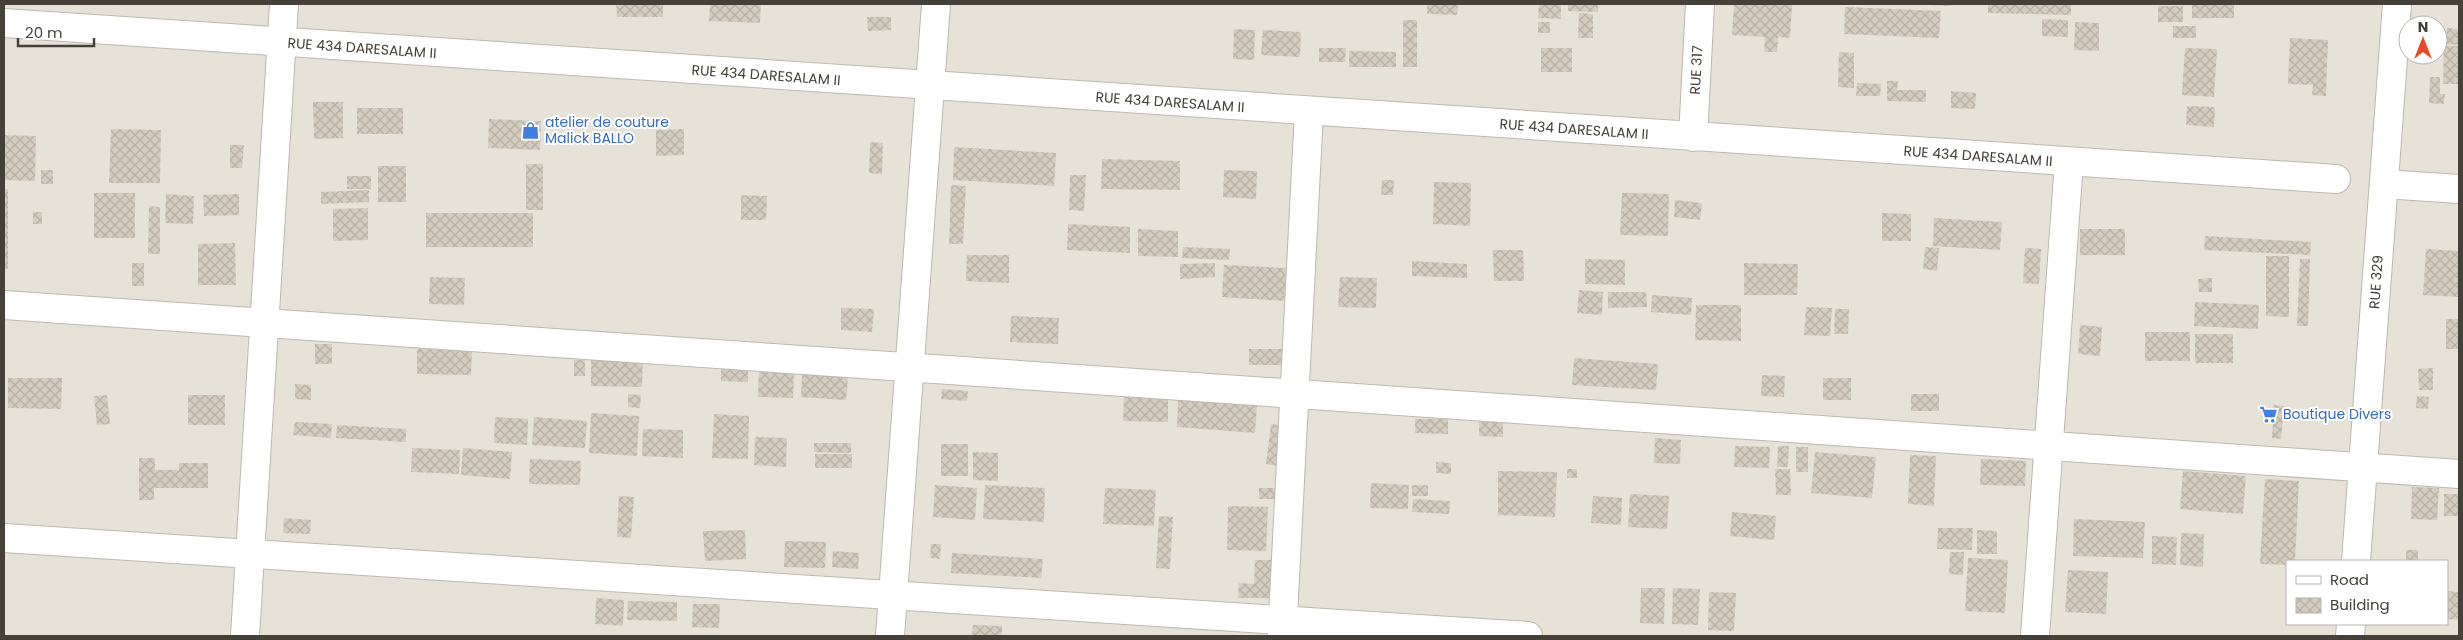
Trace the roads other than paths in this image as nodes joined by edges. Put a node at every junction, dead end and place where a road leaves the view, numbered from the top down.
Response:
1 (284, 4) edge
2 (936, 4) edge
3 (1700, 4) edge
4 (2397, 4) edge
5 (4, 23) edge
6 (282, 42) junction
7 (930, 86) junction
8 (1310, 112) junction
9 (1693, 137) junction
10 (2069, 162) junction
11 (2336, 179) dead end
12 (2384, 184) junction
13 (2459, 189) edge
14 (4, 305) edge
15 (264, 323) junction
16 (910, 367) junction
17 (1294, 394) junction
18 (2049, 446) junction
19 (2363, 467) junction
20 (2459, 474) edge
21 (4, 538) edge
22 (250, 554) junction
23 (2356, 560) edge
24 (893, 595) junction
25 (1282, 628) edge
26 (245, 636) edge
27 (890, 636) edge
28 (1528, 636) edge
29 (2035, 636) edge

1 - 6 street
2 - 7 street
3 - 9 street, RUE 317
4 - 12 street, RUE 329
5 - 6 street, RUE 434 DARESALAM II
6 - 7 street, RUE 434 DARESALAM II
6 - 15 street
7 - 8 street, RUE 434 DARESALAM II
7 - 16 street
8 - 9 street, RUE 434 DARESALAM II
8 - 17 street
9 - 10 street, RUE 434 DARESALAM II
10 - 11 street, RUE 434 DARESALAM II
10 - 18 street
12 - 13 street
12 - 19 street, RUE 329
14 - 15 street
15 - 16 street
15 - 22 street
16 - 17 street
16 - 24 street
17 - 18 street
17 - 25 street
18 - 19 street
18 - 29 street
19 - 20 street
19 - 23 street, RUE 329
21 - 22 street
22 - 24 street
22 - 26 street
24 - 25 street
24 - 27 street
25 - 28 street

